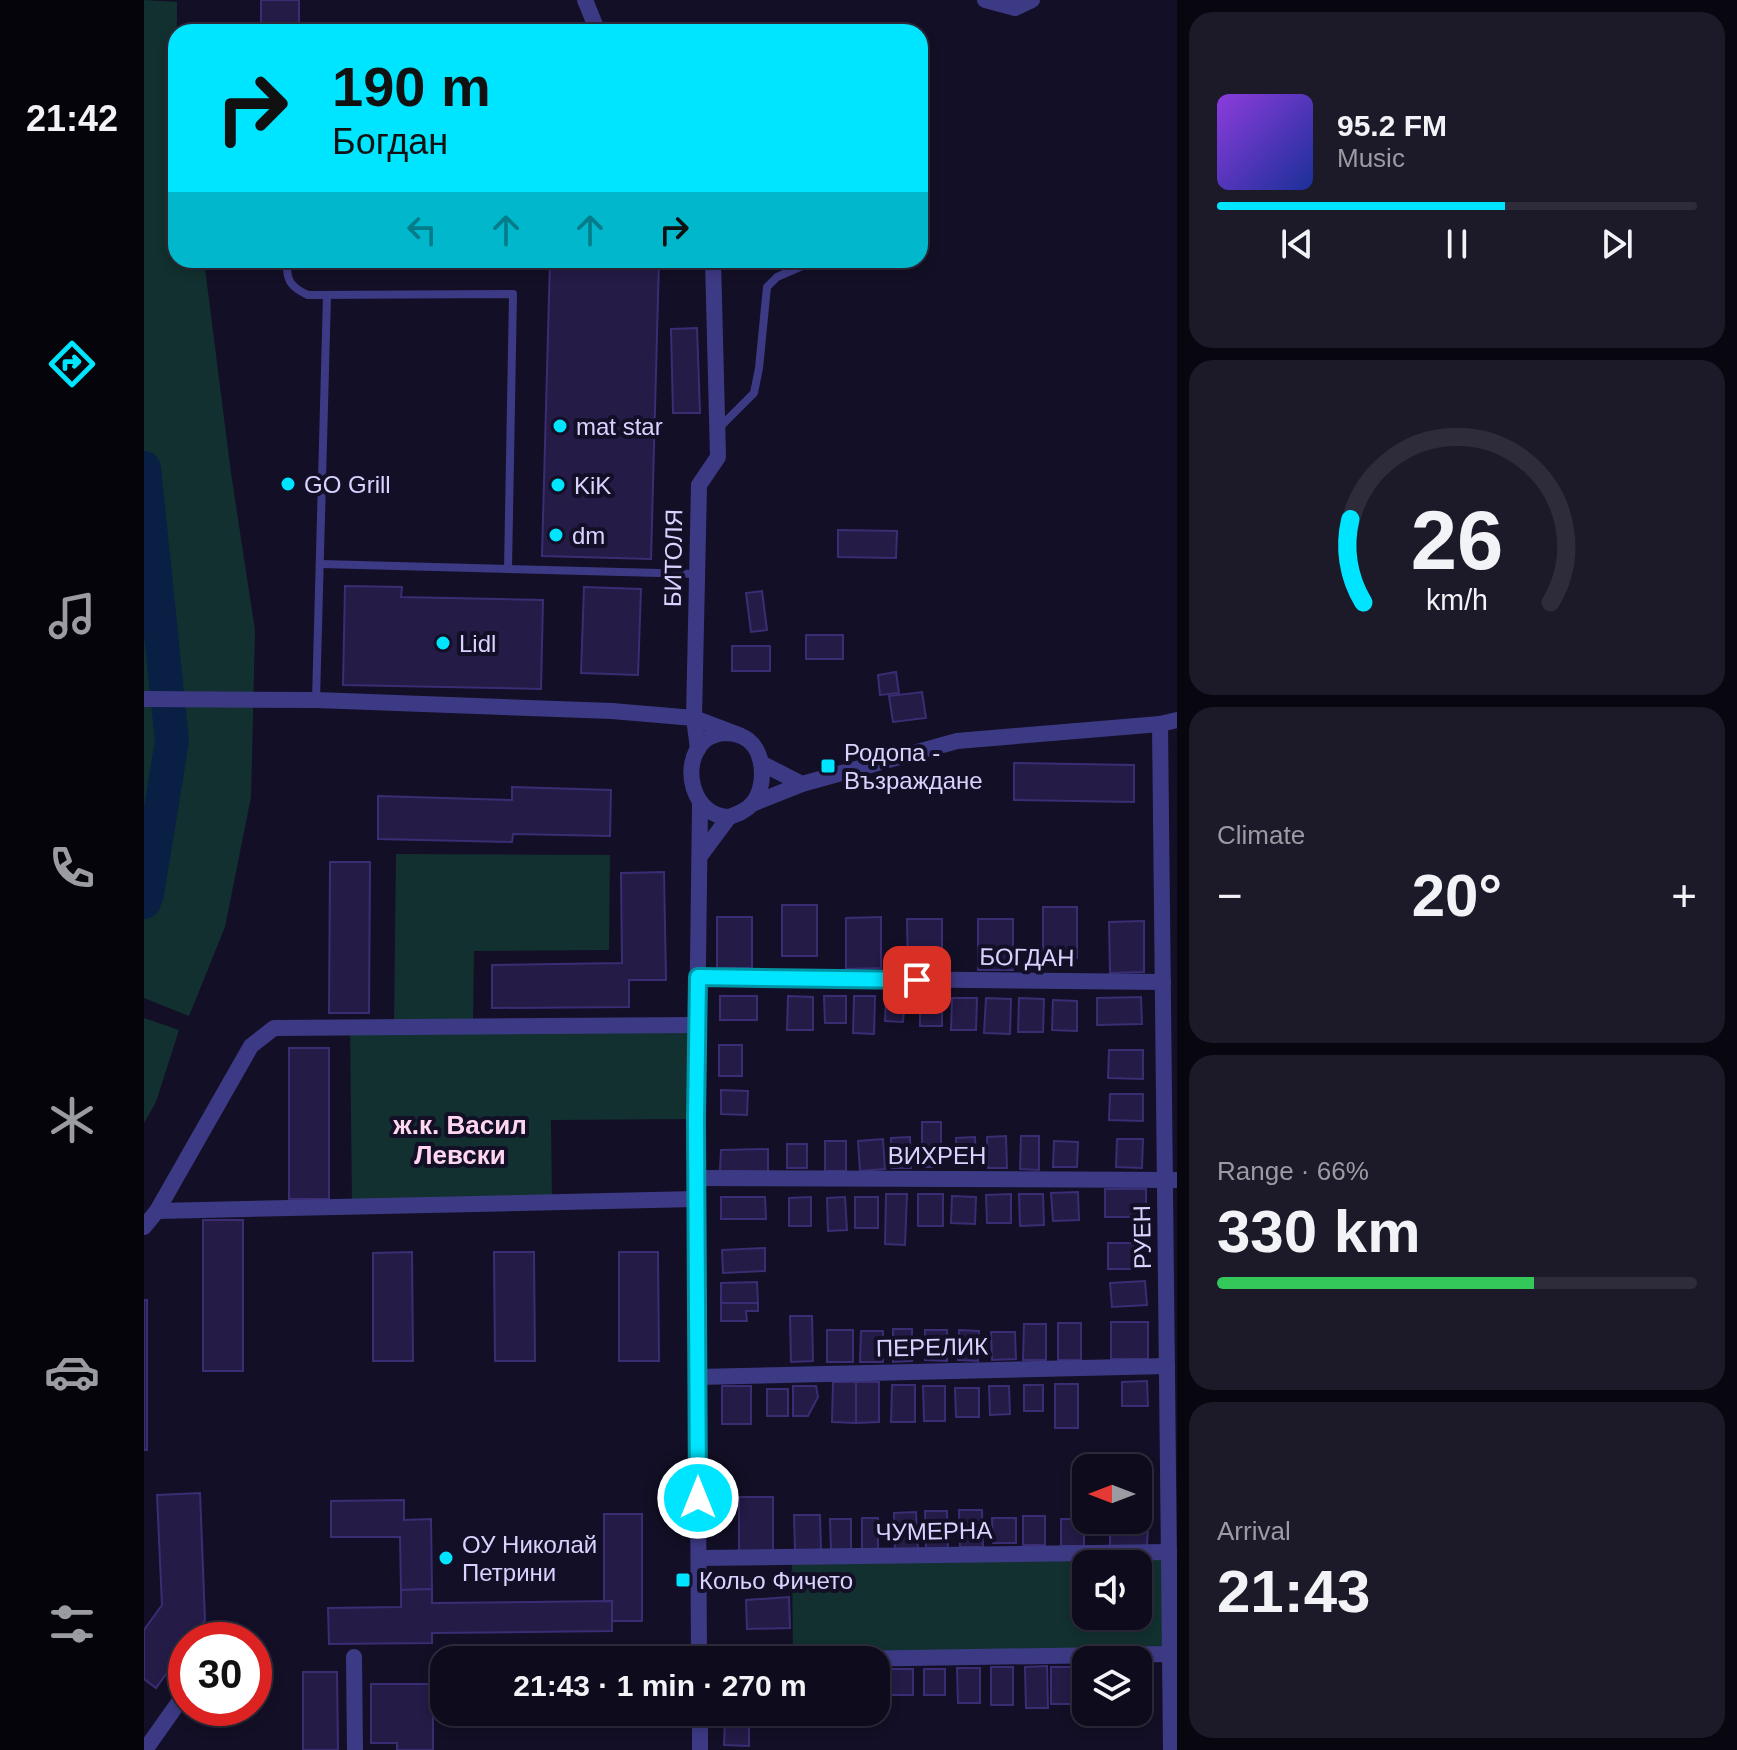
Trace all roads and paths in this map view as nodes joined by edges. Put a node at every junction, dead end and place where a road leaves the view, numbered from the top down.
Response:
1 (585, 0) edge
2 (985, 0) edge
3 (1032, 0) edge
4 (595, 24) edge
5 (288, 268) edge
6 (713, 268) edge
7 (798, 268) edge
8 (327, 296) junction
9 (717, 429) junction
10 (321, 564) junction
11 (508, 569) junction
12 (697, 574) junction
13 (144, 699) edge
14 (316, 700) junction
15 (694, 718) junction
16 (1177, 720) edge
17 (1160, 724) junction
18 (739, 735) junction
19 (698, 749) junction
20 (761, 763) junction
21 (802, 784) junction
22 (752, 804) junction
23 (700, 805) junction
24 (729, 817) junction
25 (700, 856) junction
26 (698, 977) junction
27 (1163, 982) junction
28 (697, 1025) junction
29 (696, 1178) junction
30 (1171, 1180) edge
31 (696, 1199) junction
32 (157, 1211) junction
33 (144, 1227) edge
34 (1167, 1366) junction
35 (697, 1377) junction
36 (1172, 1455) edge
37 (1169, 1552) junction
38 (699, 1558) junction
39 (699, 1646) edge
40 (1170, 1654) junction
41 (354, 1657) dead end
42 (890, 1658) edge
43 (168, 1717) edge
44 (700, 1726) edge
45 (145, 1750) edge
46 (355, 1750) edge
47 (700, 1750) edge
48 (1171, 1750) edge

1 - 4 street
2 - 3 street
5 - 8 lane
6 - 9 street, БИТОЛЯ
7 - 9 lane
8 - 10 lane
8 - 11 lane
9 - 12 street, БИТОЛЯ
10 - 11 lane
10 - 14 lane
11 - 12 lane
12 - 15 street, БИТОЛЯ
13 - 14 street
14 - 15 street
15 - 18 street
15 - 19 street, БИТОЛЯ
16 - 17 street
17 - 21 street
17 - 27 street, РУЕН
18 - 19 street
18 - 20 street
19 - 23 street
20 - 21 street
20 - 22 street
21 - 22 street
22 - 24 street
23 - 24 street
23 - 25 street
24 - 25 street
25 - 26 street
26 - 27 street, БОГДАН
26 - 28 street
27 - 30 street, РУЕН
28 - 29 street
28 - 32 street
29 - 30 street, ВИХРЕН
29 - 31 street
30 - 34 street, РУЕН
31 - 32 street
31 - 35 street
32 - 33 street
34 - 35 street, ПЕРЕЛИК
34 - 36 street, РУЕН
35 - 38 street
36 - 37 street, РУЕН
37 - 38 street, ЧУМЕРНА
37 - 40 street, РУЕН
38 - 39 street
40 - 42 street
40 - 48 street, РУЕН
41 - 46 street
43 - 45 street
44 - 47 street

